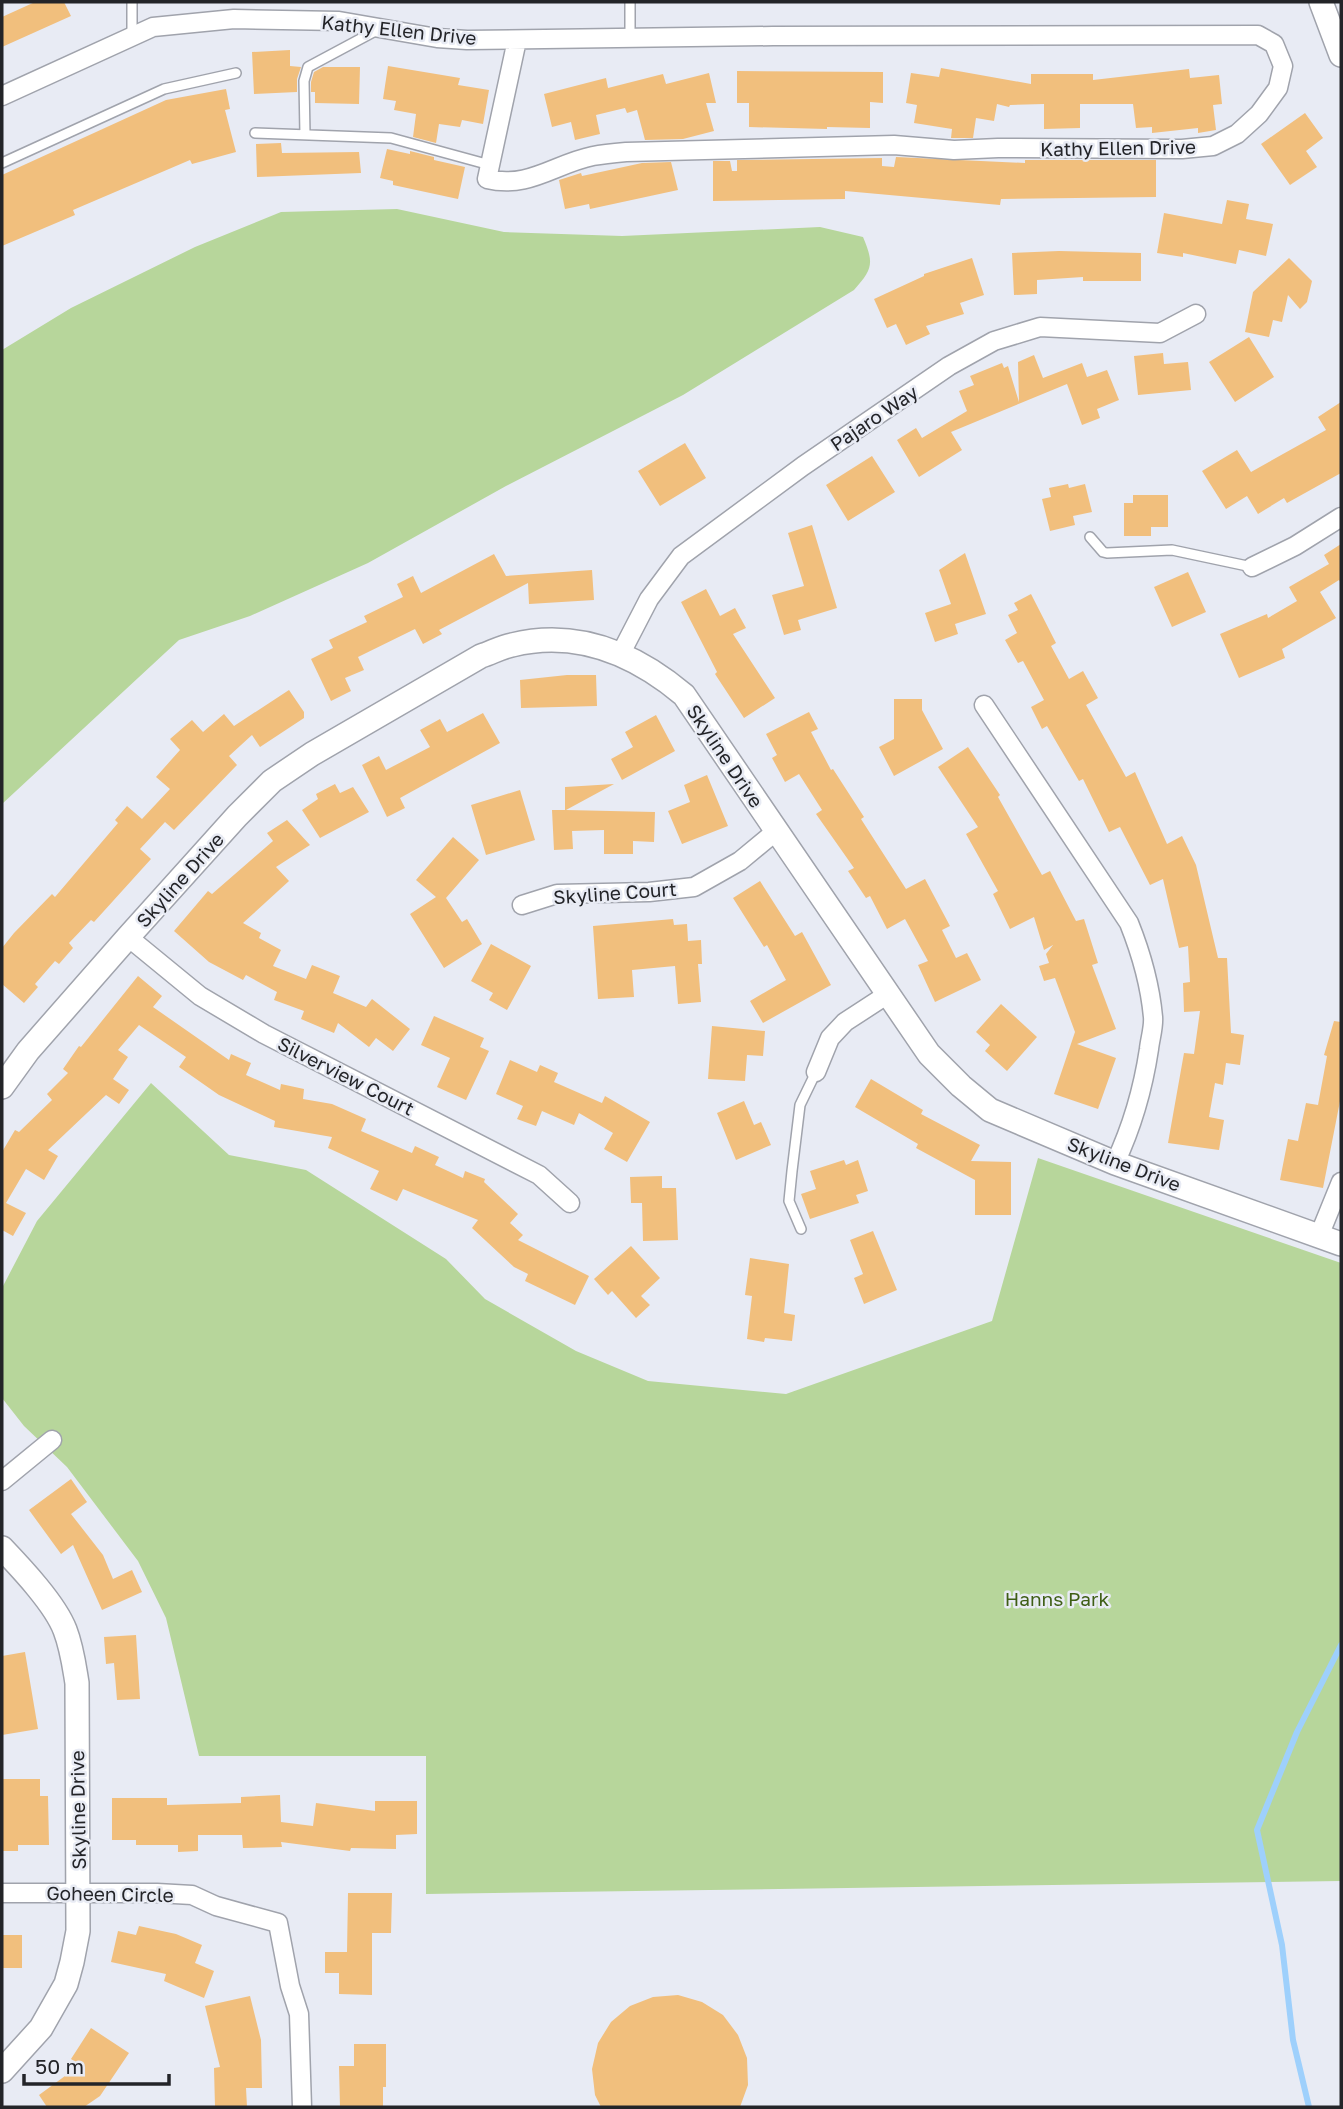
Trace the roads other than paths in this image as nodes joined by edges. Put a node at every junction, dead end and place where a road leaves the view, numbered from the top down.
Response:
1 (132, 2) edge
2 (630, 2) edge
3 (1321, 2) edge
4 (381, 28) junction
5 (132, 37) junction
6 (630, 38) junction
7 (517, 40) junction
8 (1341, 55) edge
9 (236, 74) dead end
10 (2, 96) edge
11 (254, 133) dead end
12 (305, 135) junction
13 (2, 163) edge
14 (490, 165) junction
15 (1196, 314) dead end
16 (1341, 517) edge
17 (1090, 537) dead end
18 (1252, 567) joint
19 (621, 653) junction
20 (984, 705) dead end
21 (775, 832) junction
22 (522, 905) dead end
23 (128, 937) junction
24 (888, 994) junction
25 (816, 1072) joint
26 (2, 1087) edge
27 (1115, 1163) junction
28 (1341, 1182) edge
29 (570, 1203) dead end
30 (801, 1229) dead end
31 (1319, 1236) junction
32 (1341, 1244) edge
33 (52, 1440) dead end
34 (2, 1481) edge
35 (2, 1549) edge
36 (79, 1892) junction
37 (2, 1893) edge
38 (2, 2071) edge
39 (302, 2107) edge

1 - 5 lane
2 - 6 lane
3 - 8 street
4 - 5 street, Kathy Ellen Drive
4 - 7 street, Kathy Ellen Drive
4 - 12 lane
5 - 10 street, Kathy Ellen Drive
6 - 7 street, Kathy Ellen Drive
6 - 14 street, Kathy Ellen Drive
7 - 14 street
9 - 13 lane
11 - 12 lane
12 - 14 lane
15 - 19 street, Pajaro Way
16 - 18 street
17 - 18 lane
19 - 21 street, Skyline Drive
19 - 23 street, Skyline Drive
20 - 27 street
21 - 22 street, Skyline Court
21 - 24 street, Skyline Drive
23 - 26 street, Skyline Drive
23 - 29 street, Silverview Court
24 - 25 street
24 - 27 street, Skyline Drive
25 - 30 lane
27 - 31 street, Skyline Drive
28 - 31 street
31 - 32 street, Skyline Drive
33 - 34 street
35 - 36 street, Skyline Drive
36 - 37 street, Goheen Circle
36 - 38 street, Skyline Drive
36 - 39 street, Goheen Circle

